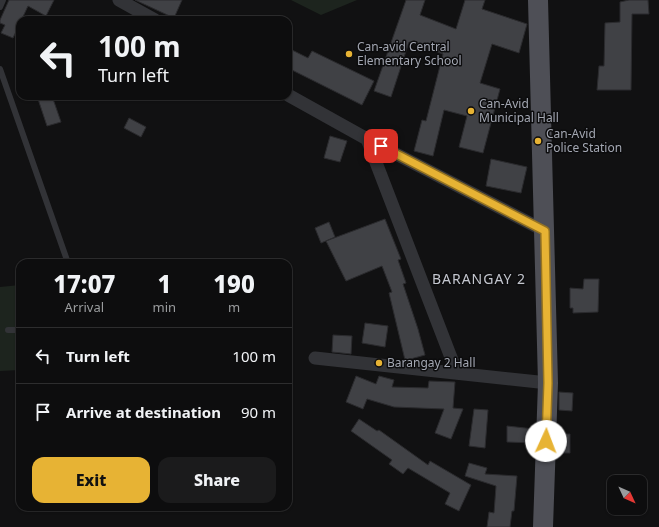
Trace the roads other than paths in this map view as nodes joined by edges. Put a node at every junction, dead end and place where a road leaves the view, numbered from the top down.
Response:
1 (4, 0) edge
2 (119, 0) edge
3 (538, 0) edge
4 (0, 7) edge
5 (148, 16) edge
6 (0, 69) edge
7 (292, 97) edge
8 (367, 139) junction
9 (545, 231) junction
10 (67, 259) edge
11 (8, 330) dead end
12 (16, 330) edge
13 (315, 358) dead end
14 (457, 373) junction
15 (548, 383) junction
16 (543, 527) edge

1 - 4 lane
2 - 5 street
3 - 9 main road
6 - 10 lane
7 - 8 street
8 - 9 street
8 - 14 street
9 - 15 main road
11 - 12 lane
13 - 14 street
14 - 15 street
15 - 16 main road

